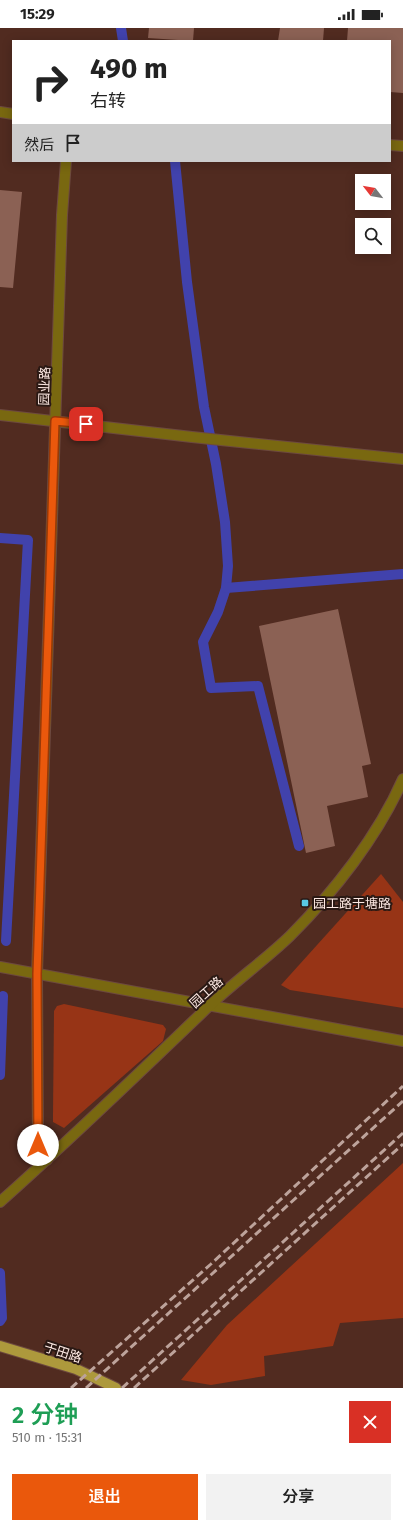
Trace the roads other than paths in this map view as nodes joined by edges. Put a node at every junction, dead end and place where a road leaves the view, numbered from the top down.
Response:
1 (0, 112) edge
2 (12, 114) edge
3 (391, 145) edge
4 (403, 146) edge
5 (66, 162) edge
6 (0, 415) edge
7 (55, 421) junction
8 (403, 459) edge
9 (403, 779) edge
10 (0, 968) edge
11 (37, 974) junction
12 (210, 1006) junction
13 (403, 1041) edge
14 (47, 1160) junction
15 (0, 1202) edge
16 (0, 1346) edge
17 (116, 1388) edge

1 - 2 street
3 - 4 street
5 - 7 street, 园业路
6 - 7 street
7 - 8 street
7 - 11 street, 园业路
9 - 12 street, 园工路
10 - 11 street
11 - 12 street
11 - 14 street, 园业路
12 - 13 street
12 - 14 street, 园工路
14 - 15 street, 园工路
16 - 17 main road, 于田路

